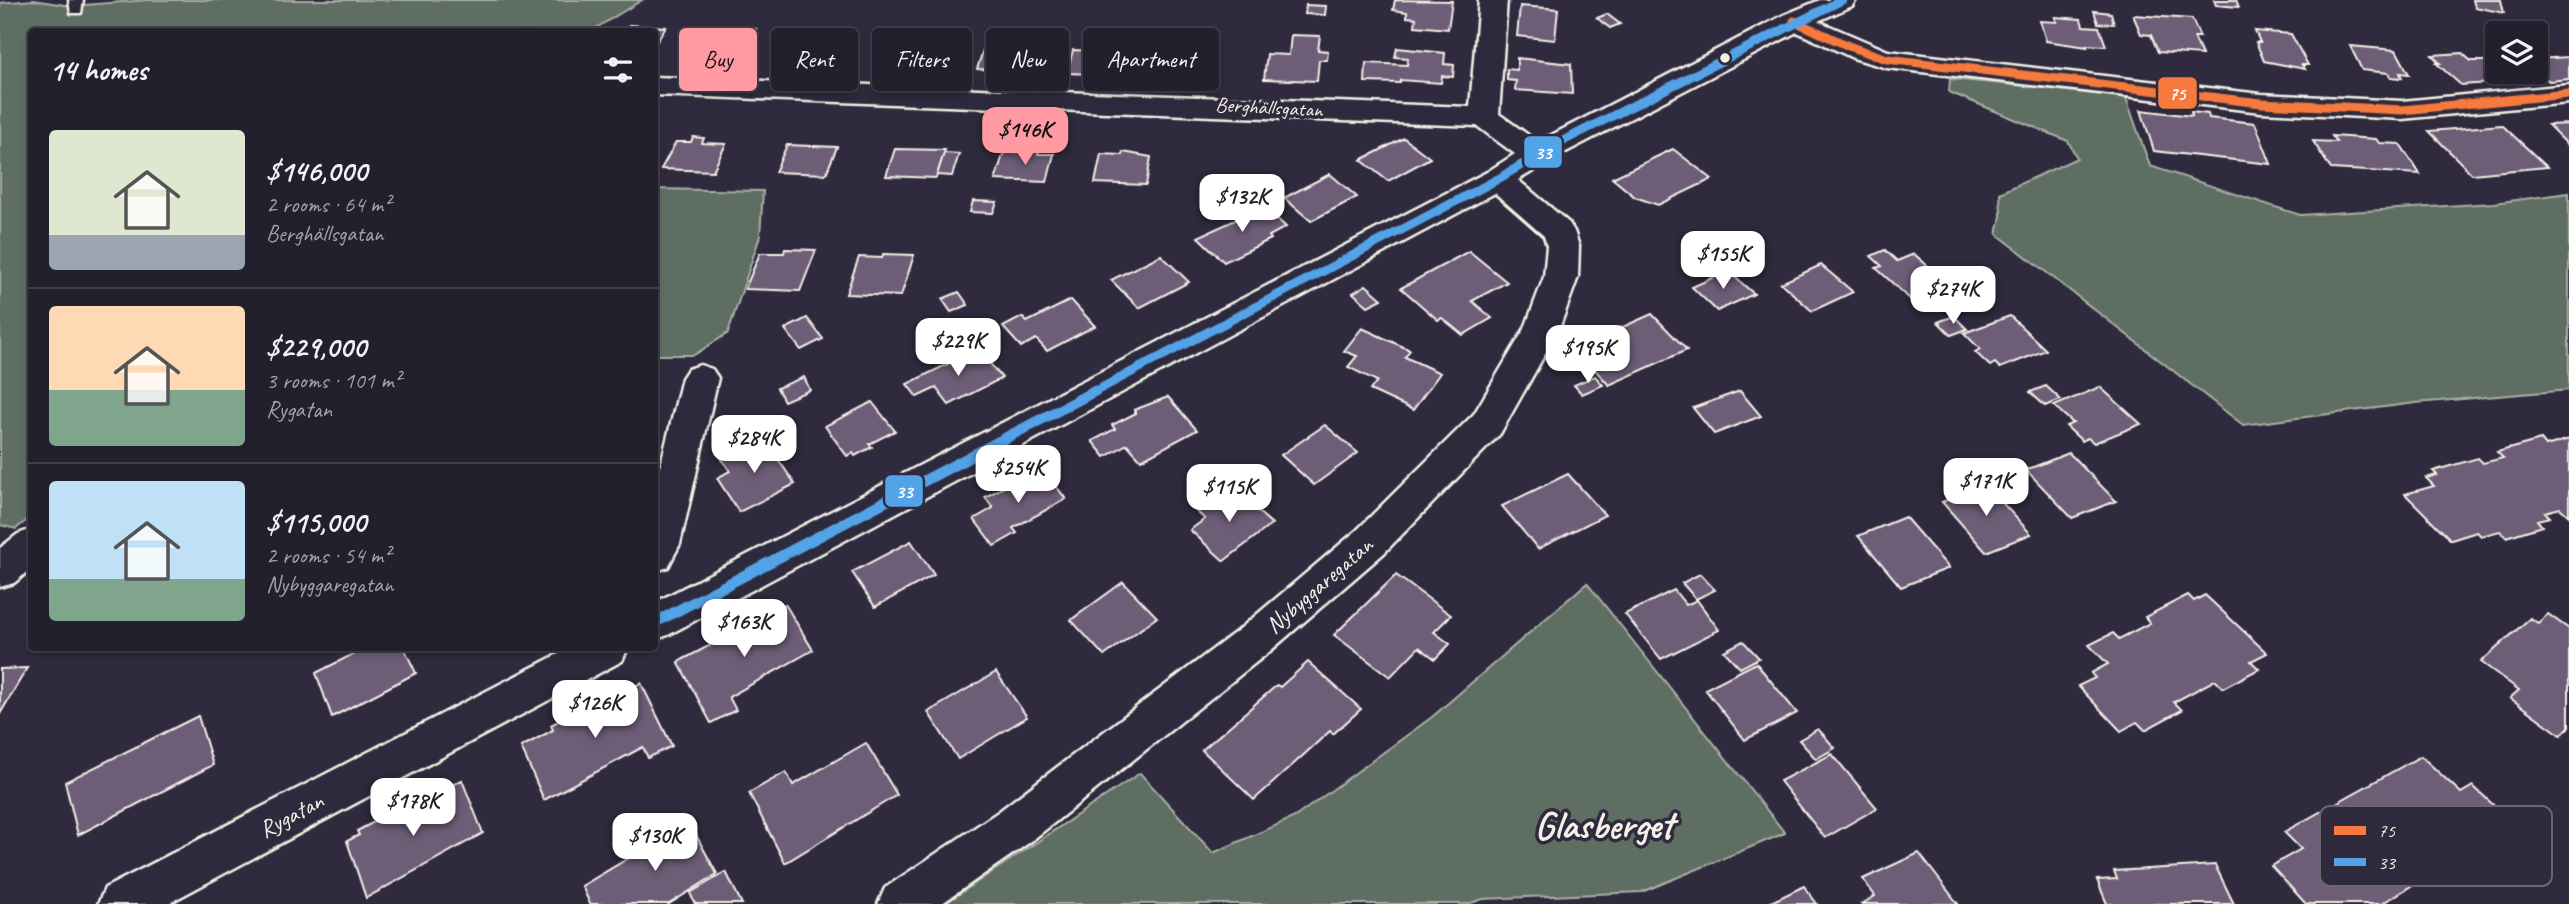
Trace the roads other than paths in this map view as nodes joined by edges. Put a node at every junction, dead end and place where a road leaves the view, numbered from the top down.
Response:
1 (1493, 0) edge
2 (1842, 0) edge
3 (1794, 21) junction
4 (658, 86) edge
5 (2569, 94) edge
6 (1484, 117) junction
7 (1535, 154) junction
8 (1498, 179) junction
9 (700, 378) dead end
10 (28, 548) edge
11 (658, 549) edge
12 (0, 571) edge
13 (658, 621) edge
14 (602, 651) edge
15 (121, 904) edge
16 (901, 904) edge

1 - 6 street
2 - 3 street
3 - 5 street
3 - 7 street
4 - 6 street, Berghällsgatan
6 - 7 street
7 - 8 street
8 - 13 street
8 - 16 street, Nybyggaregatan
9 - 11 street
10 - 12 street
14 - 15 street, Rygatan

